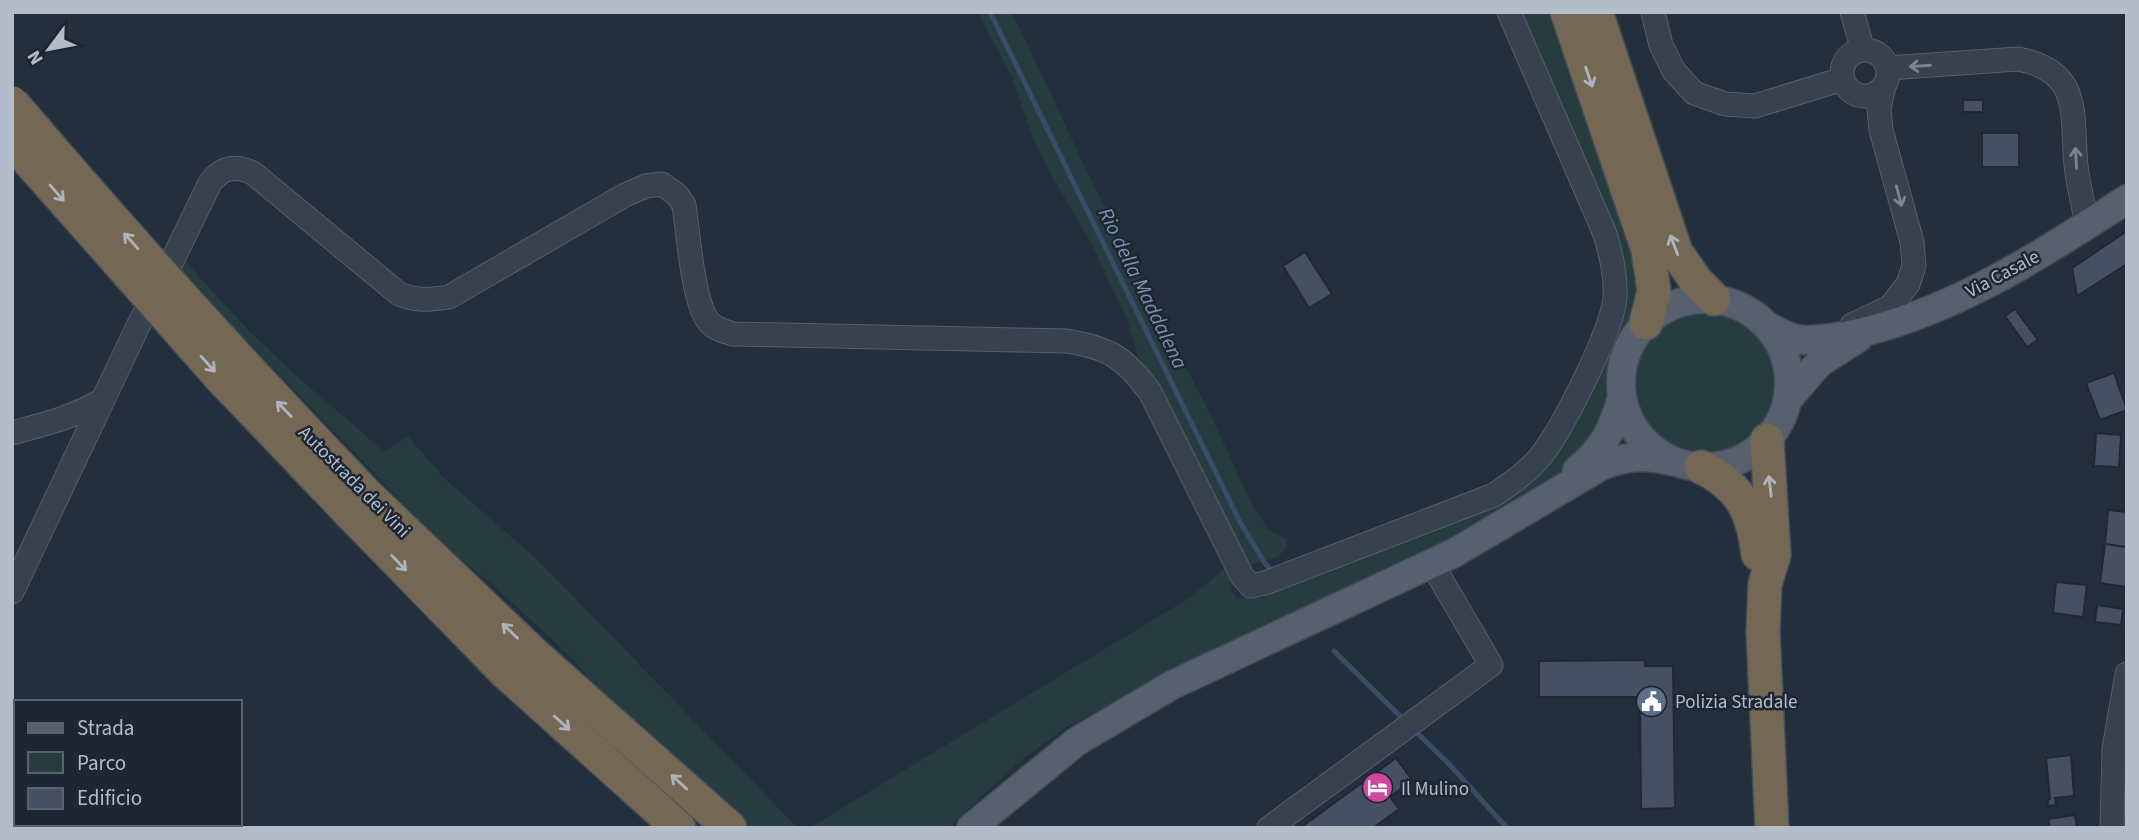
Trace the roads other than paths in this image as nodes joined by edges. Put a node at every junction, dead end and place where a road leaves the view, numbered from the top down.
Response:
1 (1509, 12) edge
2 (1567, 12) edge
3 (1597, 12) edge
4 (1653, 12) edge
5 (1852, 12) edge
6 (1863, 50) junction
7 (1886, 77) junction
8 (1850, 87) junction
9 (12, 103) edge
10 (1881, 130) junction
11 (12, 142) edge
12 (2127, 199) edge
13 (2087, 225) junction
14 (1714, 299) junction
15 (1646, 323) junction
16 (1767, 326) junction
17 (1869, 331) junction
18 (1809, 340) junction
19 (1622, 396) junction
20 (1788, 399) junction
21 (103, 400) junction
22 (12, 433) edge
23 (1767, 440) junction
24 (1688, 464) junction
25 (1549, 495) junction
26 (359, 504) junction
27 (1432, 564) junction
28 (1765, 584) junction
29 (12, 592) edge
30 (2127, 674) edge
31 (679, 828) edge
32 (730, 828) edge
33 (971, 828) edge
34 (1269, 828) edge
35 (1772, 828) edge
36 (2112, 828) edge

1 - 21 street
2 -> 15 highway
14 -> 3 highway
4 - 8 street
5 - 6 street
6 - 7 street
6 - 8 street
7 - 8 street
7 - 10 street
13 -> 7 street
8 - 10 street
26 -> 9 highway, Autostrada dei Vini, bridge
10 -> 18 street
11 -> 26 highway, Autostrada dei Vini, bridge
12 - 13 main road, Via Casale
13 - 17 main road, Via Casale
14 - 15 main road
14 - 16 main road
15 - 19 main road
16 - 18 main road, Via Casale
16 - 20 main road
17 - 18 main road, Via Casale
17 - 20 main road, Via Casale
19 - 24 main road
19 - 25 main road
20 - 23 main road
21 - 22 street
21 - 29 street
23 - 24 main road
28 -> 23 highway
24 - 25 main road
24 - 28 highway
25 - 27 main road
26 -> 31 highway, Autostrada dei Vini
32 -> 26 highway, Autostrada dei Vini
27 - 33 main road
27 - 34 street
28 - 35 highway
30 - 36 street

